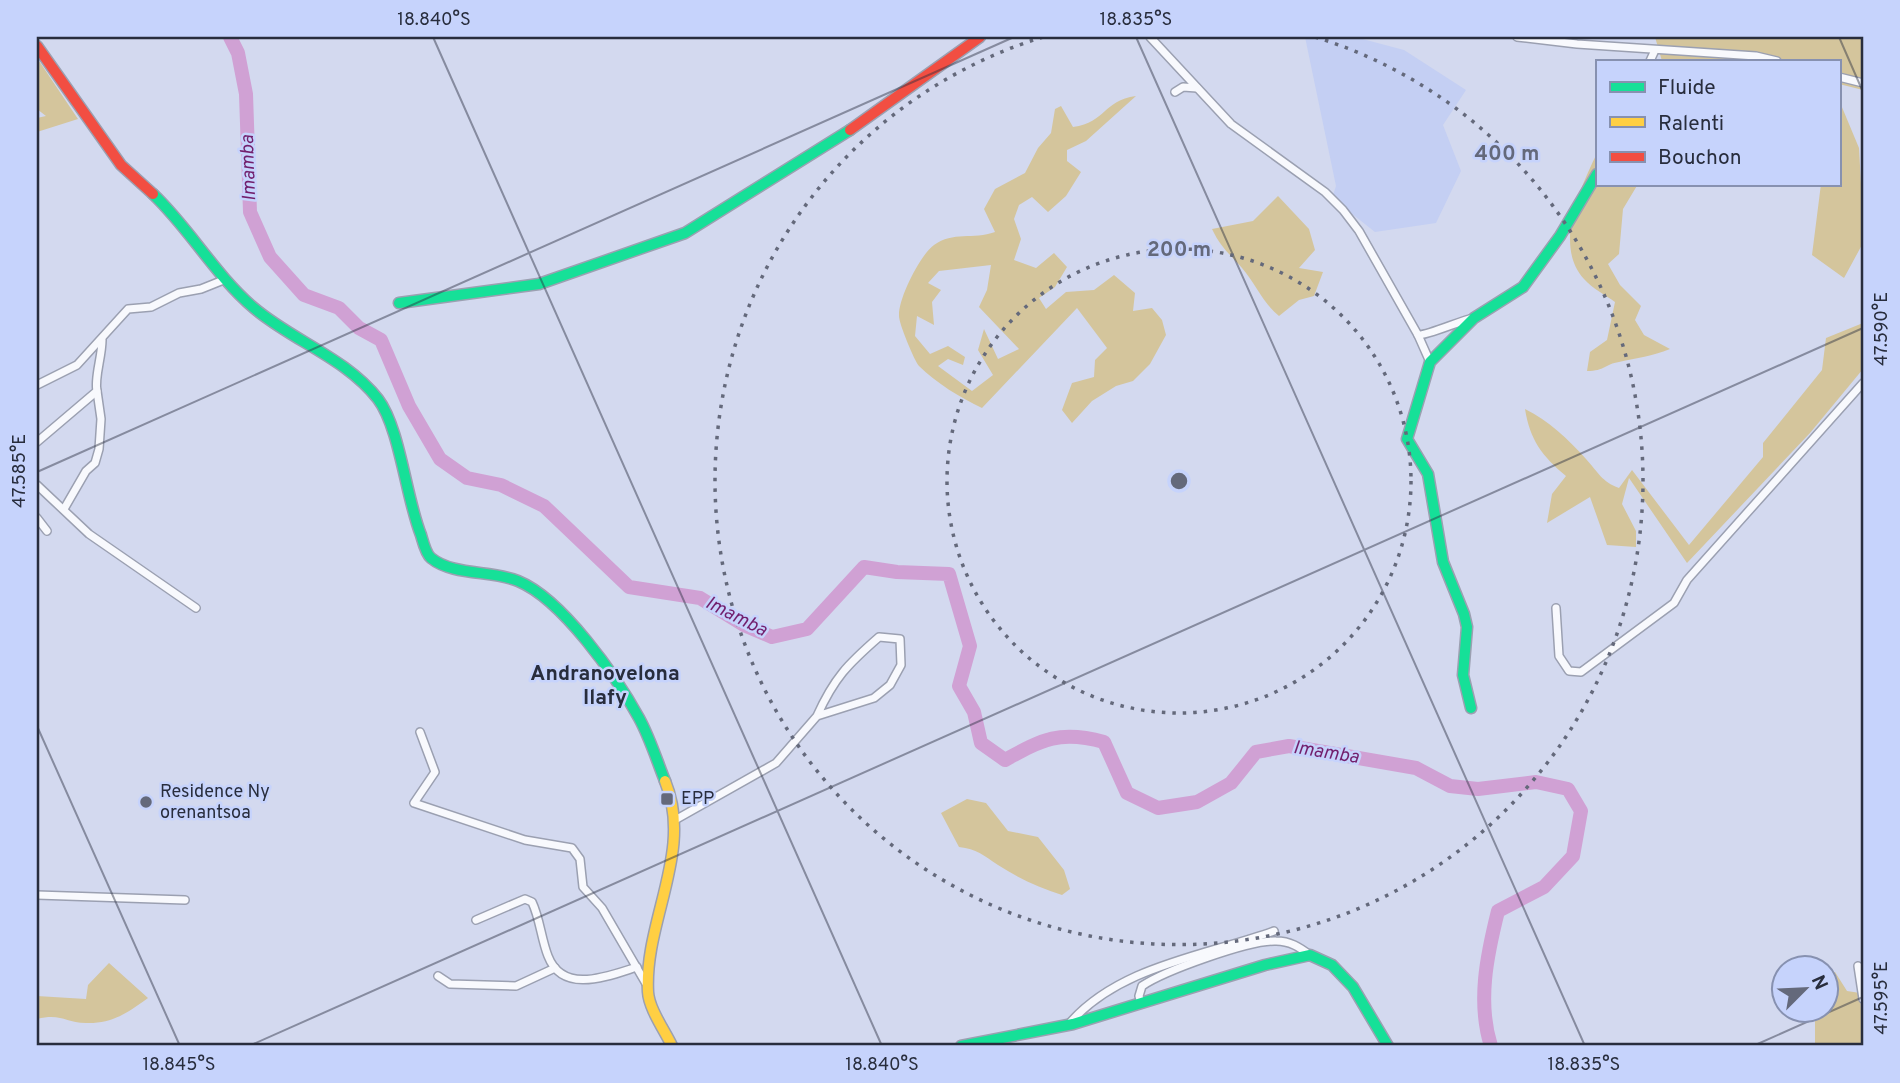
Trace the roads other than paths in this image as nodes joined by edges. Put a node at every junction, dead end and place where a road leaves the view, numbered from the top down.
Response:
1 (980, 37) edge
2 (1150, 37) edge
3 (1517, 37) edge
4 (1577, 41) edge
5 (37, 46) edge
6 (1655, 50) junction
7 (1650, 60) edge
8 (1773, 60) edge
9 (1840, 76) edge
10 (1863, 83) edge
11 (1198, 89) junction
12 (1175, 92) dead end
13 (1596, 176) edge
14 (226, 279) junction
15 (399, 303) dead end
16 (1474, 318) junction
17 (1418, 335) junction
18 (102, 340) junction
19 (1430, 362) junction
20 (1863, 383) edge
21 (37, 385) edge
22 (97, 391) junction
23 (37, 442) edge
24 (37, 485) edge
25 (64, 509) junction
26 (37, 518) edge
27 (47, 531) dead end
28 (196, 608) dead end
29 (1556, 608) dead end
30 (1471, 708) dead end
31 (817, 716) junction
32 (420, 732) dead end
33 (674, 820) junction
34 (37, 895) edge
35 (185, 900) dead end
36 (476, 920) dead end
37 (1274, 931) dead end
38 (1310, 955) junction
39 (1858, 966) dead end
40 (637, 967) junction
41 (555, 968) junction
42 (438, 976) dead end
43 (648, 988) junction
44 (1863, 999) edge
45 (1141, 1003) junction
46 (1068, 1025) junction
47 (1381, 1034) junction
48 (672, 1046) edge
49 (961, 1046) edge
50 (1380, 1046) edge
51 (1388, 1046) edge

1 - 15 street
2 - 11 street
3 - 4 street
4 - 6 street
5 - 14 street
6 - 7 street
6 - 8 street
9 - 10 street
11 - 12 street
11 - 17 street
13 - 16 street
14 - 18 street
14 - 33 street
16 - 17 street
16 - 19 street
17 - 19 street
18 - 21 street
18 - 22 street
19 - 30 street
20 - 29 street
22 - 23 street
22 - 25 street
24 - 25 street
25 - 28 street
26 - 27 street
31 - 31 street
31 - 33 street
32 - 40 street
33 - 43 street
34 - 35 street
36 - 41 street
37 - 46 street
38 - 45 street
38 - 45 street
38 - 47 street
39 - 44 street
40 - 41 street
40 - 43 street
41 - 42 street
43 - 48 street
45 - 46 street
46 - 49 street
47 - 50 street
47 - 51 street

